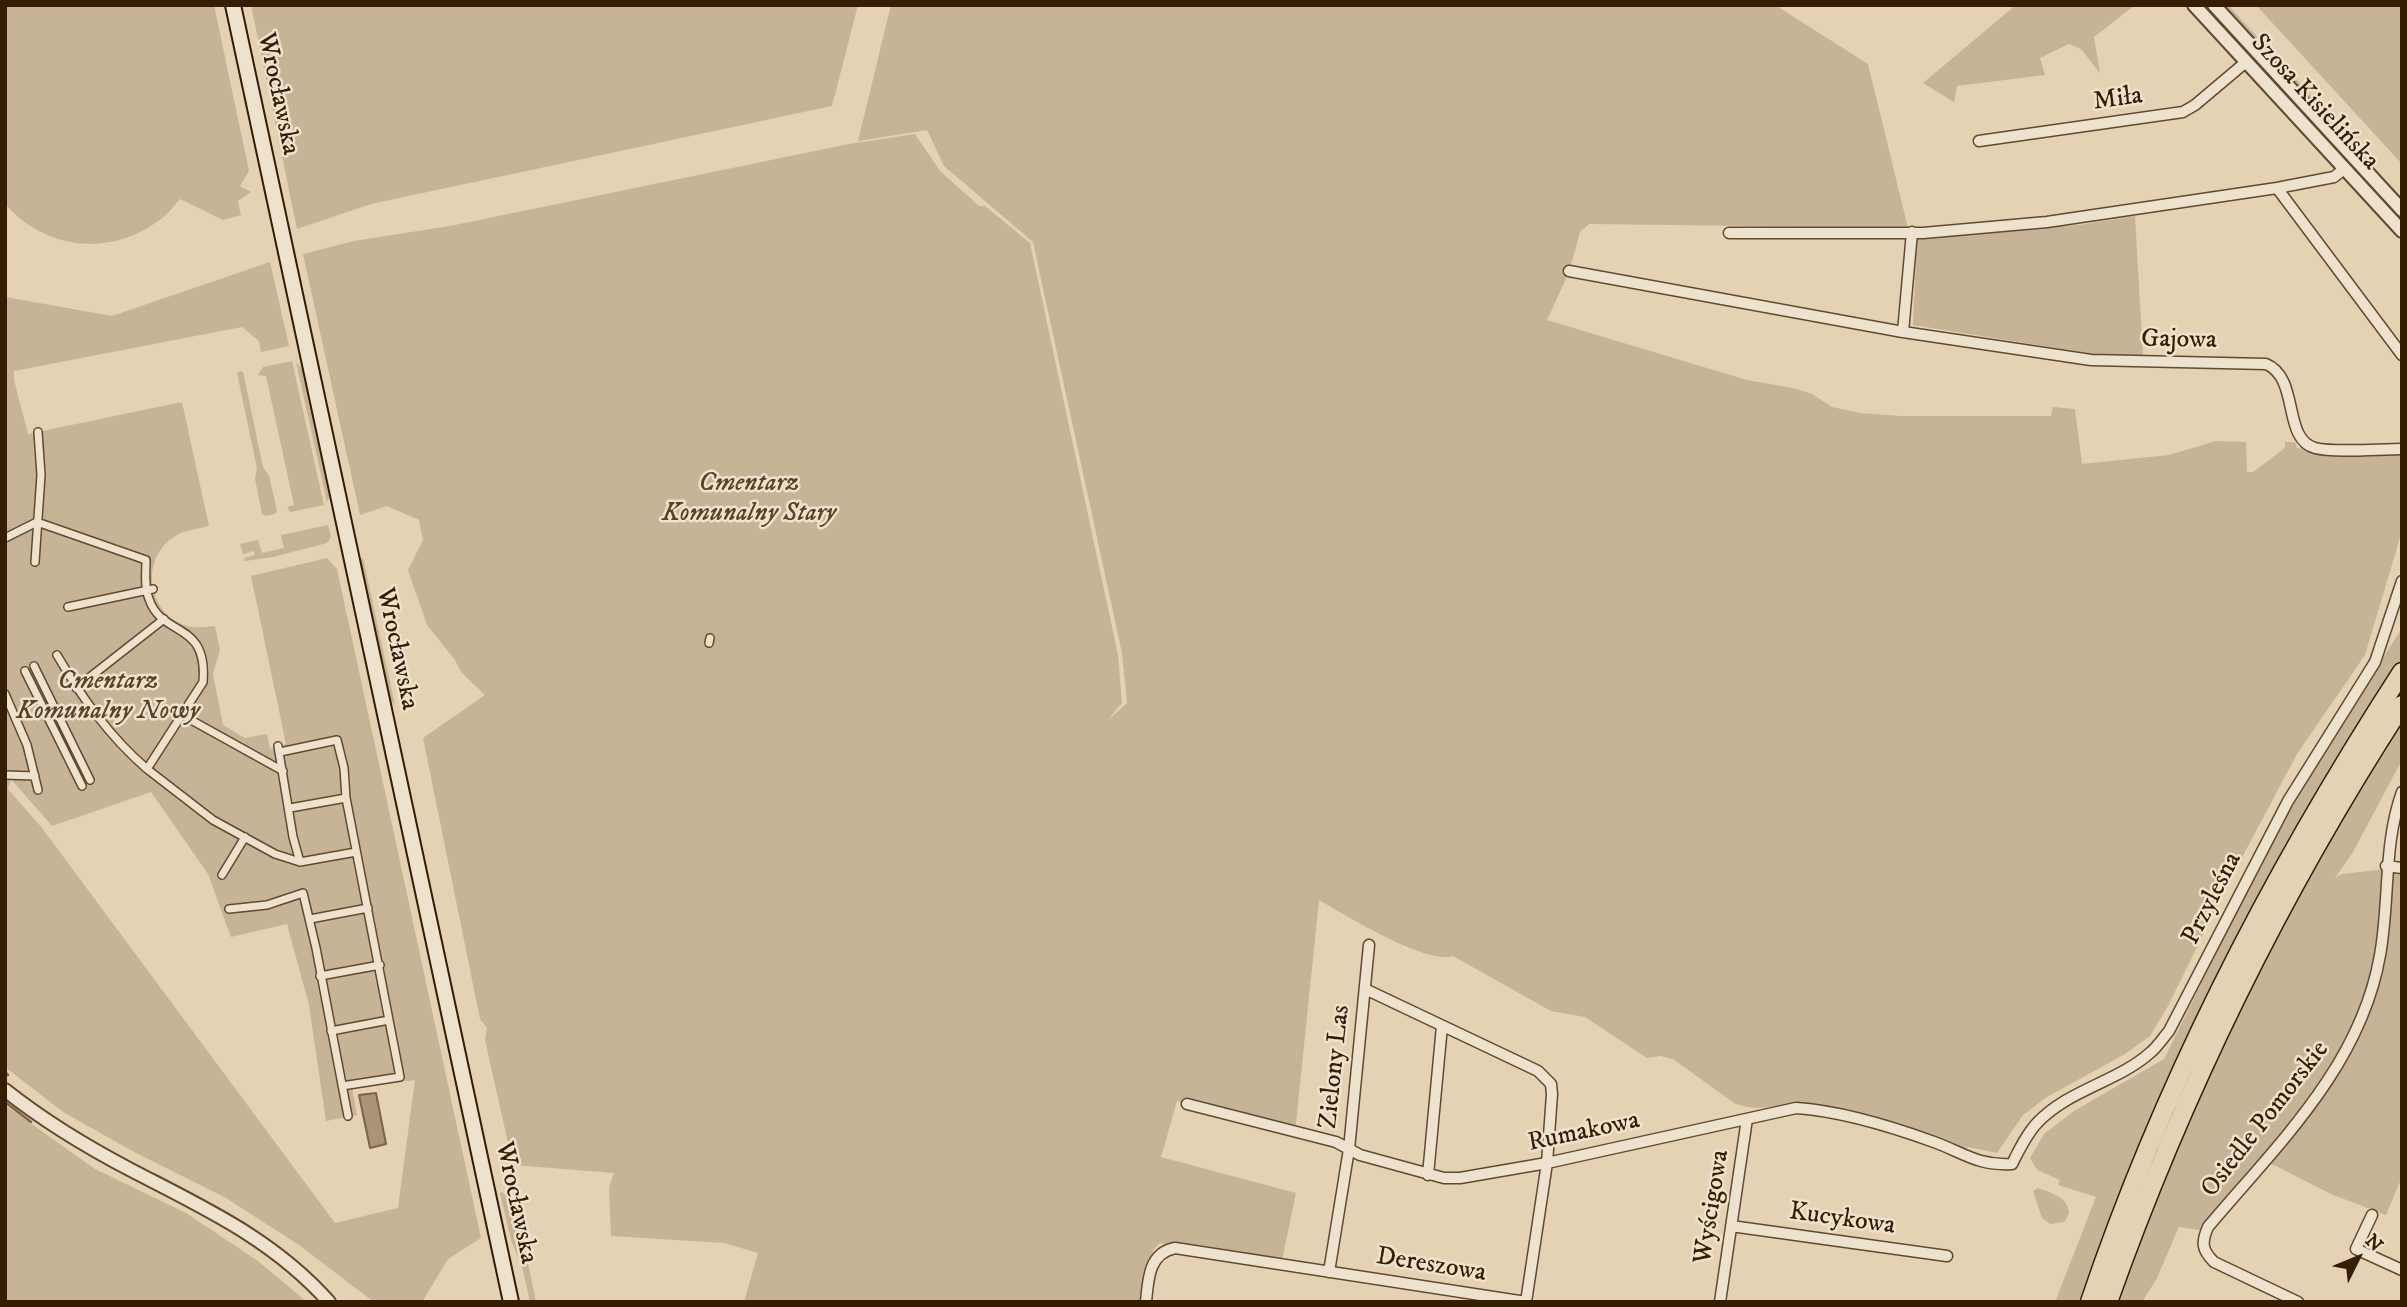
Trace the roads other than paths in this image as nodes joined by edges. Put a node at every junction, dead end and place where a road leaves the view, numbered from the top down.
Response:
1 (233, 5) edge
2 (2194, 5) edge
3 (2214, 5) edge
4 (2246, 62) junction
5 (1979, 141) dead end
6 (2344, 169) junction
7 (2277, 188) junction
8 (2402, 210) edge
9 (2402, 231) edge
10 (1912, 232) junction
11 (1729, 233) dead end
12 (1569, 271) dead end
13 (1903, 332) junction
14 (2402, 355) edge
15 (38, 432) dead end
16 (2402, 449) edge
17 (37, 522) junction
18 (5, 538) edge
19 (34, 562) dead end
20 (2402, 581) edge
21 (151, 593) junction
22 (68, 607) dead end
23 (164, 619) junction
24 (57, 655) dead end
25 (34, 666) dead end
26 (25, 671) dead end
27 (2402, 672) edge
28 (76, 688) junction
29 (5, 694) edge
30 (2402, 705) edge
31 (183, 715) junction
32 (5, 718) edge
33 (17, 719) junction
34 (147, 769) junction
35 (283, 771) junction
36 (5, 775) edge
37 (35, 776) junction
38 (90, 780) dead end
39 (82, 786) dead end
40 (38, 790) dead end
41 (2402, 792) edge
42 (346, 798) junction
43 (290, 808) junction
44 (245, 837) junction
45 (356, 852) junction
46 (300, 862) junction
47 (2386, 866) junction
48 (2402, 869) edge
49 (222, 875) dead end
50 (368, 908) junction
51 (229, 909) dead end
52 (310, 919) junction
53 (1369, 945) dead end
54 (380, 965) junction
55 (320, 976) junction
56 (1365, 989) junction
57 (389, 1020) junction
58 (1442, 1026) junction
59 (331, 1031) junction
60 (342, 1086) junction
61 (5, 1090) edge
62 (1188, 1104) dead end
63 (348, 1116) dead end
64 (1747, 1119) junction
65 (1349, 1149) junction
66 (1547, 1163) junction
67 (1990, 1165) joint
68 (1428, 1175) junction
69 (2372, 1216) dead end
70 (1731, 1226) junction
71 (1947, 1256) dead end
72 (2402, 1270) edge
73 (1329, 1272) junction
74 (329, 1302) edge
75 (511, 1302) edge
76 (1146, 1302) edge
77 (1526, 1302) edge
78 (1720, 1302) edge
79 (2090, 1302) edge
80 (2108, 1302) edge
81 (2298, 1302) edge

1 - 75 main road, Wrocławska
2 - 4 street, Szosa Kisielińska
3 - 8 street, Szosa Kisielińska
4 - 5 street, Miła
4 - 6 street, Szosa Kisielińska
6 - 7 street
6 - 9 street, Szosa Kisielińska
7 - 10 street
7 - 14 street
10 - 11 street
10 - 13 street
12 - 13 street, Gajowa
13 - 16 street, Gajowa
15 - 17 street
17 - 18 street
17 - 19 street
17 - 21 street
20 - 67 street, Przyleśna
21 - 22 street
21 - 23 street
23 - 28 street
23 - 31 street
24 - 28 street
25 - 38 street
26 - 39 street
27 - 79 highway
28 - 34 street
29 - 33 street
30 - 80 highway
31 - 34 street
31 - 35 street
32 - 33 street
33 - 37 street
34 - 44 street
35 - 42 street
35 - 43 street
36 - 37 street
37 - 40 street
41 - 47 street, Osiedle Pomorskie
42 - 43 street
42 - 45 street
43 - 46 street
44 - 46 street
44 - 49 street
45 - 46 street
45 - 50 street
47 - 48 street
47 - 81 street, Osiedle Pomorskie
50 - 52 street
50 - 54 street
51 - 52 street
52 - 55 street
53 - 56 street, Zielony Las
54 - 55 street
54 - 57 street
55 - 59 street
56 - 58 street, Zielony Las
56 - 65 street, Zielony Las
57 - 59 street
57 - 60 street
58 - 66 street, Zielony Las
58 - 68 street
59 - 60 street
60 - 63 street
61 - 74 street
62 - 65 street, Rumakowa
64 - 66 street, Rumakowa
64 - 67 street, Rumakowa
64 - 70 street, Wyścigowa
65 - 68 street, Rumakowa
65 - 73 street
66 - 68 street, Rumakowa
66 - 77 street, Zielony Las
69 - 72 street
70 - 71 street, Kucykowa
70 - 78 street, Wyścigowa
73 - 76 street, Dereszowa
73 - 77 street, Dereszowa

